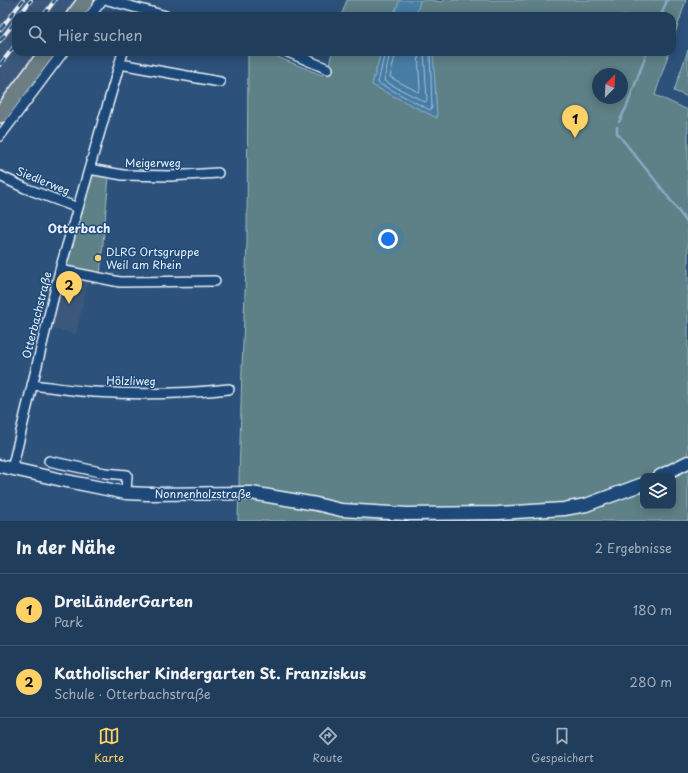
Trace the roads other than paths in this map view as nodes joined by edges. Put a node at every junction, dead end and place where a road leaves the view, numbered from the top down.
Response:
1 (86, 0) edge
2 (102, 0) edge
3 (108, 0) edge
4 (77, 12) edge
5 (93, 12) edge
6 (135, 12) edge
7 (44, 56) edge
8 (60, 56) edge
9 (122, 56) edge
10 (297, 56) edge
11 (120, 64) junction
12 (328, 69) dead end
13 (220, 82) dead end
14 (0, 115) edge
15 (0, 136) edge
16 (89, 169) junction
17 (218, 173) dead end
18 (0, 176) edge
19 (78, 208) junction
20 (60, 270) junction
21 (215, 281) dead end
22 (32, 385) junction
23 (229, 389) dead end
24 (49, 461) dead end
25 (688, 462) edge
26 (6, 467) edge
27 (666, 473) edge
28 (640, 485) edge
29 (126, 493) junction

1 - 4 main road
2 - 5 street
3 - 6 street
7 - 14 main road
8 - 15 street
9 - 11 street, Otterbachstraße
10 - 12 street
11 - 13 street
11 - 16 street, Otterbachstraße
16 - 17 street, Meigerweg
16 - 19 street, Otterbachstraße
18 - 19 street, Siedlerweg
19 - 20 street, Otterbachstraße
20 - 21 street
20 - 22 street, Otterbachstraße
22 - 23 street, Hölzliweg
22 - 26 street, Otterbachstraße
24 - 29 street
25 - 27 street
26 - 29 street, Nonnenholzstraße
28 - 29 street, Nonnenholzstraße

